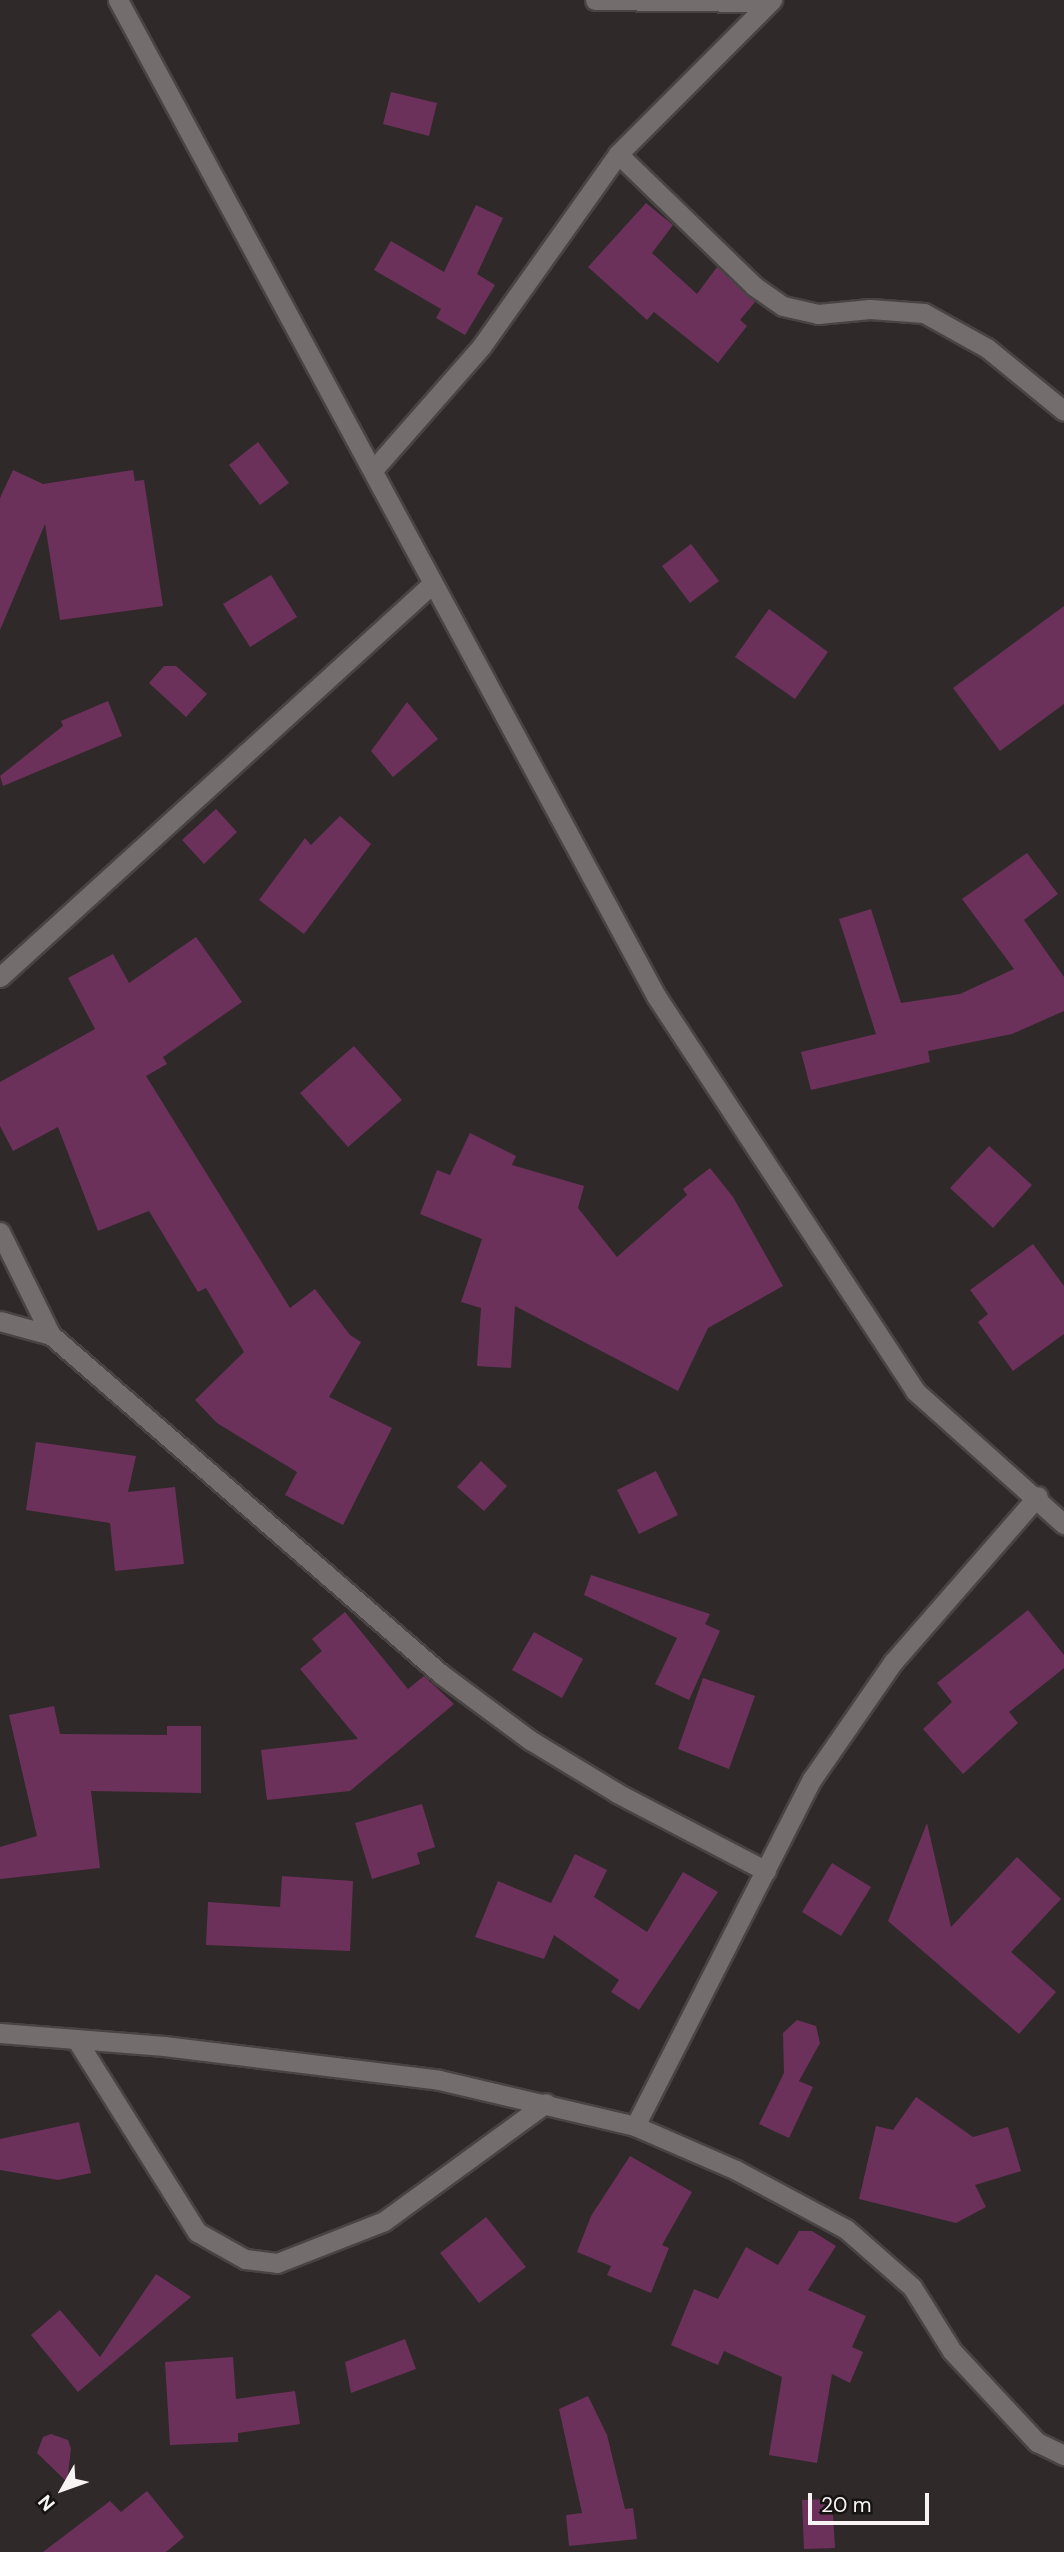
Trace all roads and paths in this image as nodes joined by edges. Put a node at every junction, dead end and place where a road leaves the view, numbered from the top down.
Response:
1 (118, 0) edge
2 (595, 0) edge
3 (770, 1) edge
4 (618, 154) junction
5 (1064, 411) edge
6 (373, 470) junction
7 (432, 583) junction
8 (0, 976) edge
9 (0, 1232) edge
10 (0, 1321) edge
11 (51, 1335) junction
12 (1038, 1496) junction
13 (1064, 1524) edge
14 (766, 1871) junction
15 (0, 2033) edge
16 (76, 2039) junction
17 (546, 2103) junction
18 (635, 2126) junction
19 (1064, 2455) edge

1 - 6 street
2 - 3 street
3 - 4 street
4 - 5 street
4 - 6 street
6 - 7 street
7 - 8 street
7 - 12 street
9 - 11 street
10 - 11 street
11 - 14 street
12 - 13 street
12 - 14 street
14 - 18 street
15 - 16 street
16 - 17 street
16 - 17 street
17 - 18 street
18 - 19 street

